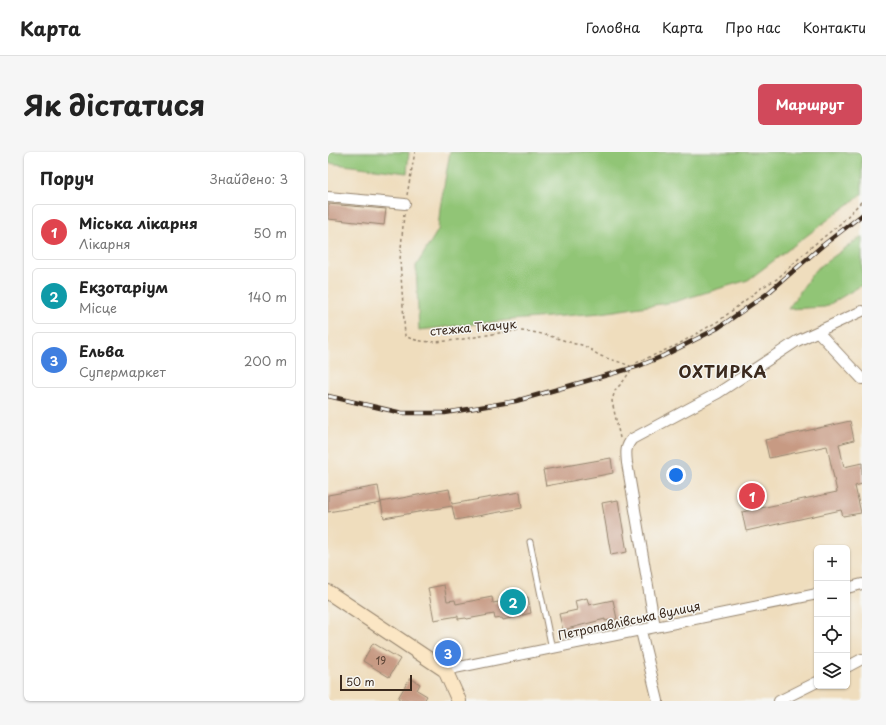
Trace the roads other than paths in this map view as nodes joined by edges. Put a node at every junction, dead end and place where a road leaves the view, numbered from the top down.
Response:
1 (328, 197) edge
2 (405, 204) road end
3 (862, 311) edge
4 (818, 332) junction
5 (862, 379) edge
6 (530, 542) dead end
7 (862, 584) edge
8 (850, 587) edge
9 (328, 592) edge
10 (814, 595) edge
11 (655, 628) junction
12 (641, 630) junction
13 (552, 649) junction
14 (862, 659) edge
15 (850, 665) edge
16 (445, 670) junction
17 (814, 684) edge
18 (459, 701) edge
19 (658, 701) edge
20 (779, 701) edge

1 - 2 street
3 - 4 street
4 - 5 street
4 - 11 street
6 - 13 lane
7 - 8 street
9 - 16 main road
10 - 11 street, Петропавлівська вулиця
11 - 12 street, Петропавлівська вулиця
12 - 13 street, Петропавлівська вулиця
12 - 19 street
13 - 16 street, Петропавлівська вулиця
14 - 15 street
16 - 18 main road
17 - 20 street

